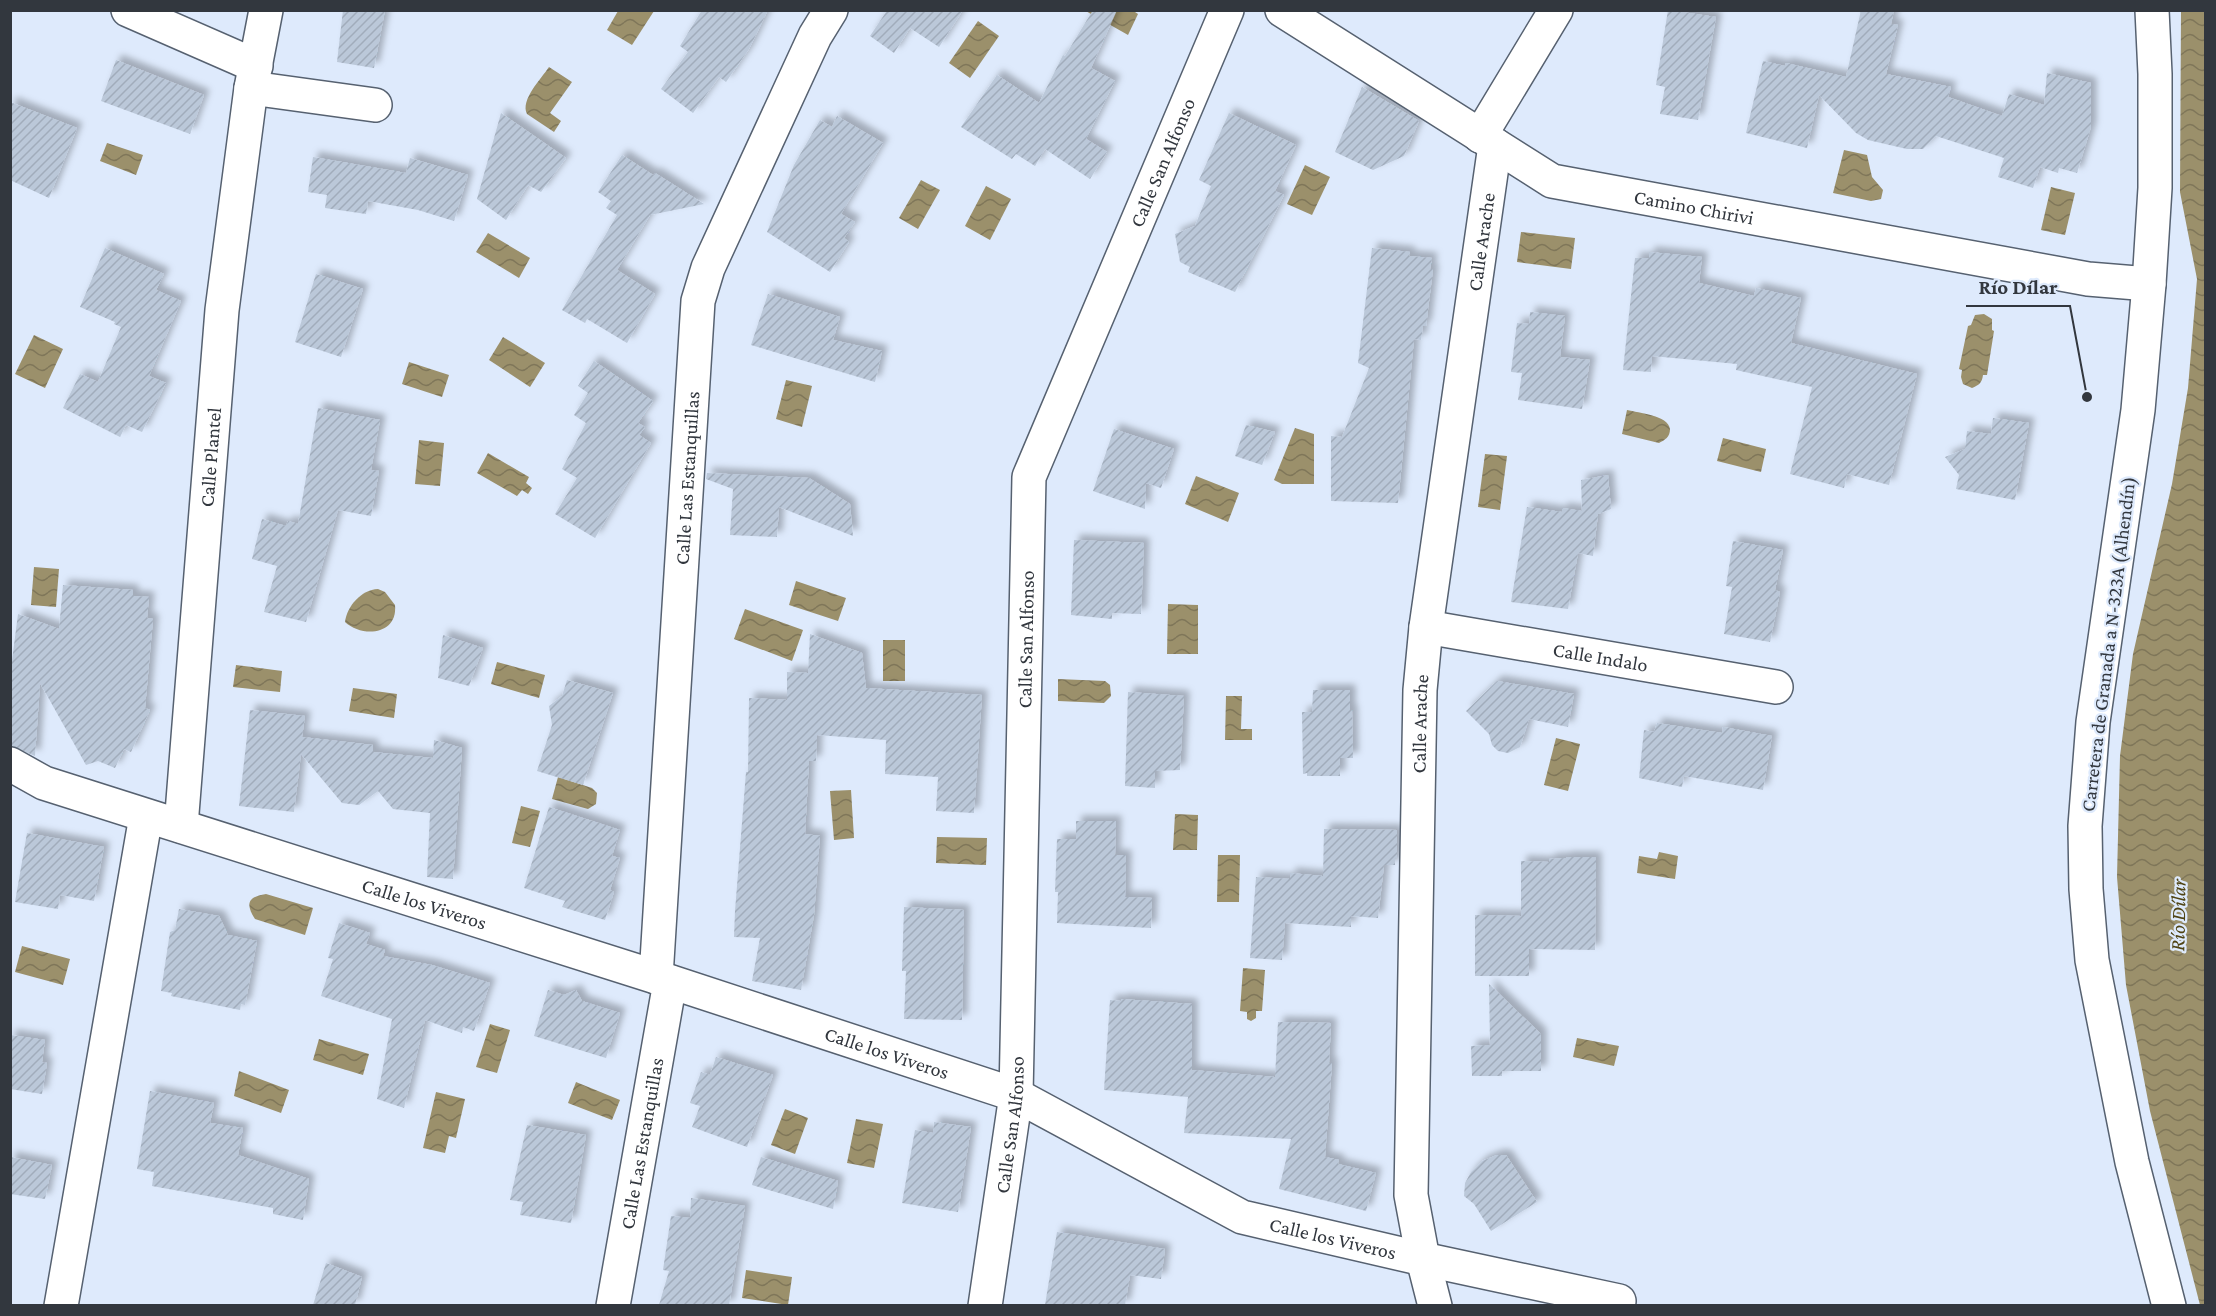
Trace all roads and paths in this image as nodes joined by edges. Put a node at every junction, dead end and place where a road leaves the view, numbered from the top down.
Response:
1 (128, 10) edge
2 (266, 10) edge
3 (831, 10) edge
4 (1227, 10) edge
5 (1282, 10) edge
6 (1556, 10) edge
7 (2152, 10) edge
8 (254, 77) junction
9 (375, 105) dead end
10 (1487, 140) junction
11 (2149, 284) junction
12 (1426, 627) junction
13 (1776, 687) dead end
14 (10, 764) edge
15 (147, 816) junction
16 (181, 826) junction
17 (663, 979) junction
18 (1016, 1095) junction
19 (1423, 1259) junction
20 (1619, 1301) dead end
21 (61, 1305) edge
22 (613, 1305) edge
23 (986, 1305) edge
24 (1435, 1305) edge
25 (2169, 1305) edge

1 - 8 street
2 - 8 street, Calle Plantel
3 - 17 street, Calle Las Estanquillas
4 - 18 street, Calle San Alfonso
5 - 10 street, Camino Chirivi
6 - 10 street, Calle Arache
7 - 11 street, Carretera de Granada a N-323A (Alhendín)
8 - 9 street
8 - 16 street, Calle Plantel
10 - 11 street, Camino Chirivi
10 - 12 street, Calle Arache
11 - 25 street, Carretera de Granada a N-323A (Alhendín)
12 - 13 street, Calle Indalo
12 - 19 street, Calle Arache
14 - 15 street, Calle los Viveros
15 - 16 street, Calle los Viveros
15 - 21 street
16 - 17 street, Calle los Viveros
17 - 18 street, Calle los Viveros
17 - 22 street, Calle Las Estanquillas
18 - 19 street, Calle los Viveros
18 - 23 street, Calle San Alfonso
19 - 20 street, Calle los Viveros
19 - 24 street, Calle Arache

